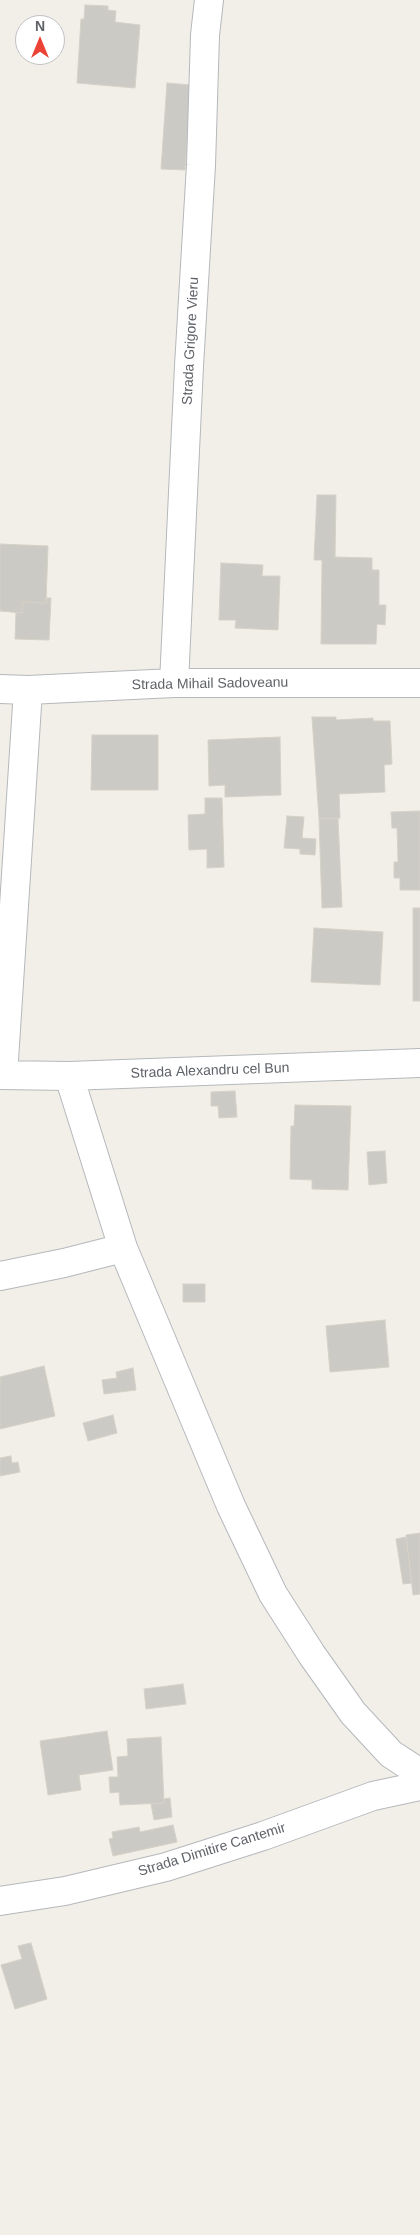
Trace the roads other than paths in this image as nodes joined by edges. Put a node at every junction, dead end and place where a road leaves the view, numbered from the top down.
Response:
1 (209, 0) edge
2 (174, 683) junction
3 (420, 683) edge
4 (0, 688) edge
5 (28, 690) junction
6 (420, 1063) edge
7 (1, 1075) edge
8 (68, 1076) junction
9 (123, 1248) junction
10 (0, 1276) edge
11 (420, 1773) edge
12 (420, 1786) edge
13 (0, 1901) edge

1 - 2 street, Strada Grigore Vieru
2 - 3 street, Strada Mihail Sadoveanu
2 - 5 street, Strada Mihail Sadoveanu
4 - 5 street, Strada Mihail Sadoveanu
5 - 7 street
6 - 8 street, Strada Alexandru cel Bun
7 - 8 street, Strada Alexandru cel Bun
8 - 9 street
9 - 10 street
9 - 11 street
12 - 13 street, Strada Dimitire Cantemir

